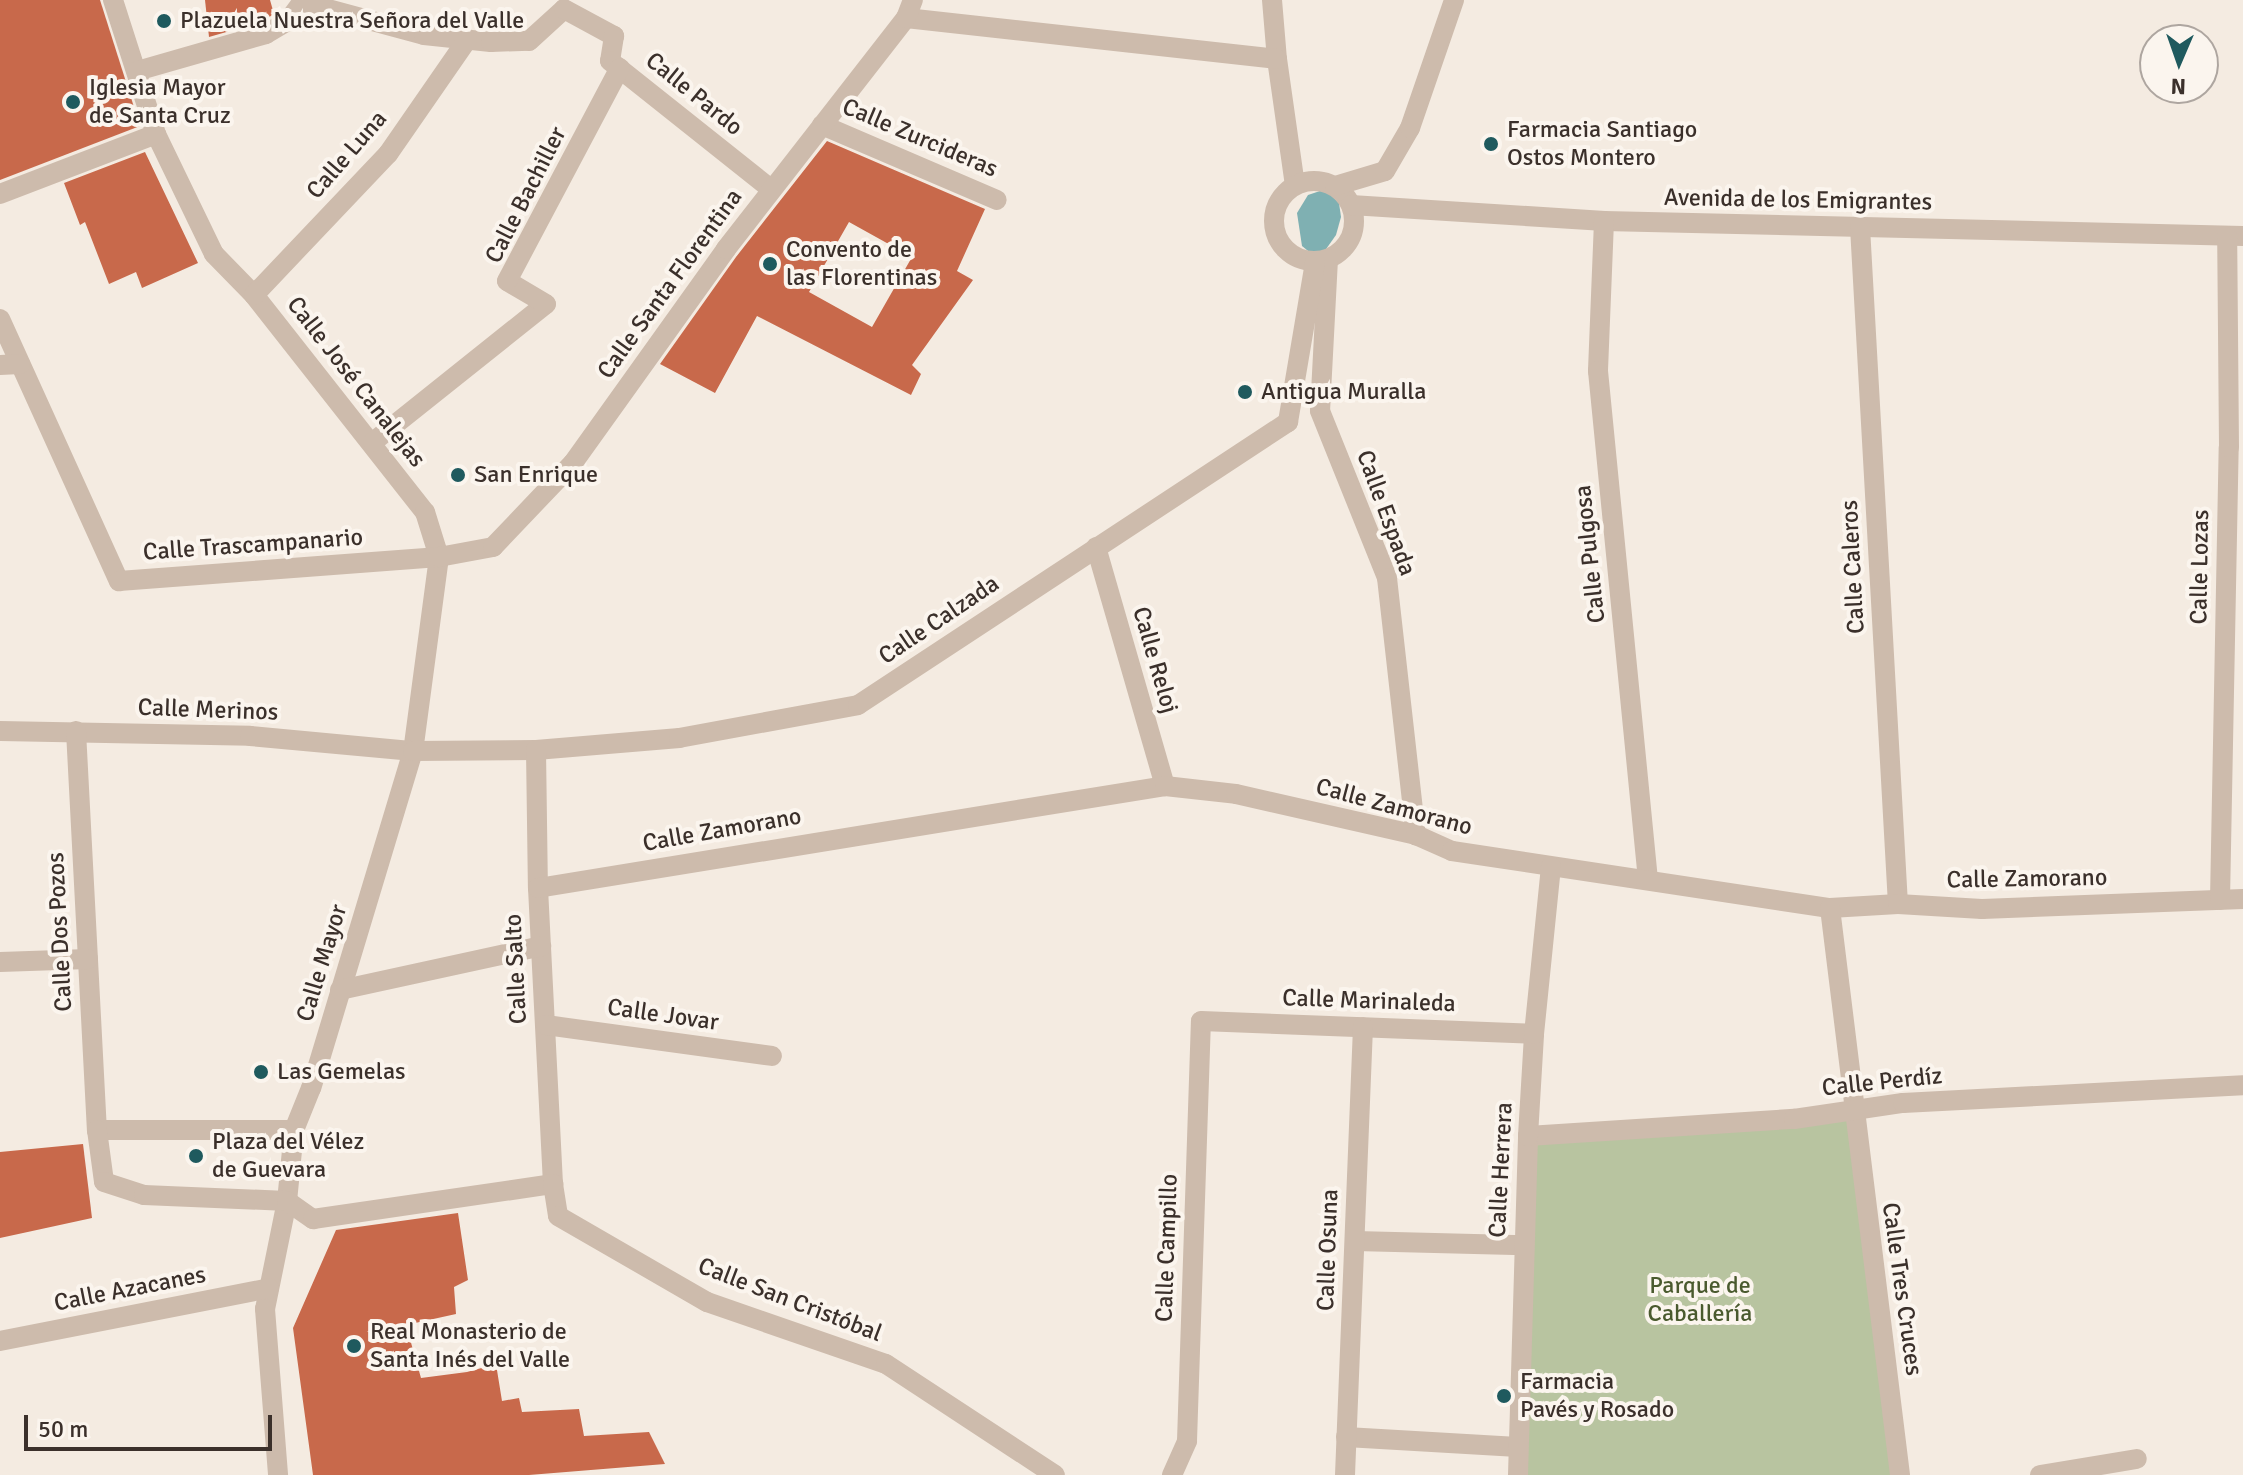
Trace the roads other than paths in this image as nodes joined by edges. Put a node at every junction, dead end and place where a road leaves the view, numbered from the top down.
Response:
1 (113, 0) edge
2 (1272, 0) edge
3 (1454, 0) edge
4 (909, 9) edge
5 (467, 40) junction
6 (1277, 59) junction
7 (620, 68) junction
8 (137, 71) junction
9 (822, 125) junction
10 (156, 134) junction
11 (1295, 185) junction
12 (1335, 186) junction
13 (771, 189) junction
14 (0, 194) edge
15 (997, 200) dead end
16 (1351, 205) junction
17 (1604, 221) junction
18 (1860, 227) junction
19 (2235, 236) edge
20 (1322, 260) junction
21 (254, 295) junction
22 (0, 319) edge
23 (10, 364) edge
24 (373, 442) junction
25 (2236, 448) edge
26 (1096, 547) junction
27 (439, 557) junction
28 (0, 731) edge
29 (76, 731) junction
30 (536, 750) junction
31 (413, 751) junction
32 (1165, 786) junction
33 (1416, 835) junction
34 (1551, 867) junction
35 (1648, 880) junction
36 (538, 888) junction
37 (2243, 899) edge
38 (2220, 900) junction
39 (1898, 904) junction
40 (1830, 908) junction
41 (541, 946) junction
42 (88, 959) junction
43 (0, 962) edge
44 (340, 990) junction
45 (1201, 1021) joint
46 (546, 1025) junction
47 (1363, 1027) junction
48 (1534, 1034) junction
49 (772, 1056) dead end
50 (2243, 1085) edge
51 (1852, 1110) junction
52 (97, 1130) junction
53 (294, 1130) junction
54 (1528, 1136) junction
55 (553, 1184) junction
56 (287, 1201) junction
57 (1355, 1241) junction
58 (1524, 1245) junction
59 (269, 1288) junction
60 (0, 1341) edge
61 (1346, 1437) junction
62 (1518, 1447) junction
63 (2137, 1459) dead end
64 (278, 1475) edge
65 (1055, 1475) edge
66 (1172, 1475) edge
67 (1345, 1475) edge
68 (1518, 1475) edge
69 (1900, 1475) edge
70 (2040, 1475) edge

1 - 8 street
2 - 6 street
3 - 12 street
4 - 6 street
4 - 9 street, Calle Santa Florentina
5 - 7 street, Calle Pardo
5 - 8 street
5 - 21 street, Calle Luna
6 - 11 street
7 - 13 street, Calle Pardo
7 - 24 street, Calle Bachiller
8 - 10 street, Calle José Canalejas
9 - 13 street, Calle Santa Florentina
9 - 15 street, Calle Zurcideras
10 - 14 street
10 - 21 street, Calle José Canalejas
11 - 12 street
11 - 20 street
12 - 16 street
13 - 27 street, Calle Santa Florentina
16 - 17 street, Avenida de los Emigrantes
16 - 20 street
17 - 18 street, Avenida de los Emigrantes
17 - 35 street, Calle Pulgosa
18 - 19 street, Avenida de los Emigrantes
18 - 39 street, Calle Caleros
19 - 25 street, Calle Lozas
20 - 26 street, Calle Calzada
20 - 33 street, Calle Espada
21 - 24 street, Calle José Canalejas
22 - 23 street, Calle Trascampanario
23 - 27 street, Calle Trascampanario
24 - 27 street, Calle José Canalejas
25 - 38 street, Calle Lozas
26 - 30 street, Calle Calzada
26 - 32 street, Calle Reloj
27 - 31 street, Calle José Canalejas
28 - 29 street, Calle Merinos
29 - 31 street, Calle Merinos
29 - 42 street, Calle Dos Pozos
30 - 31 street, Calle Calzada
30 - 36 street, Calle Salto
31 - 44 street, Calle Mayor
32 - 33 street, Calle Zamorano
32 - 36 street, Calle Zamorano
33 - 34 street, Calle Zamorano
34 - 35 street, Calle Zamorano
34 - 48 street, Calle Herrera
35 - 40 street, Calle Zamorano
36 - 41 street, Calle Salto
37 - 38 street, Calle Zamorano
38 - 39 street, Calle Zamorano
39 - 40 street, Calle Zamorano
40 - 51 street, Calle Tres Cruces
41 - 44 street
41 - 46 street, Calle Salto
42 - 43 street
42 - 52 street, Calle Dos Pozos
44 - 53 street, Calle Mayor
45 - 47 street, Calle Marinaleda
45 - 66 street, Calle Campillo
46 - 49 street, Calle Jovar
46 - 55 street, Calle Salto
47 - 48 street, Calle Marinaleda
47 - 57 street, Calle Osuna
48 - 54 street, Calle Herrera
50 - 51 street, Calle Perdíz
51 - 54 street, Calle Perdíz
51 - 69 street, Calle Tres Cruces
52 - 53 street
52 - 56 street, Calle Dos Pozos
53 - 56 street, Calle Mayor
54 - 58 street, Calle Herrera
55 - 56 street
55 - 65 street, Calle San Cristóbal
56 - 59 street, Calle Mayor
57 - 58 street
57 - 61 street, Calle Osuna
58 - 62 street, Calle Herrera
59 - 60 street, Calle Azacanes
59 - 64 street, Calle Mayor
61 - 62 street
61 - 67 street, Calle Osuna
62 - 68 street, Calle Herrera
63 - 70 street

